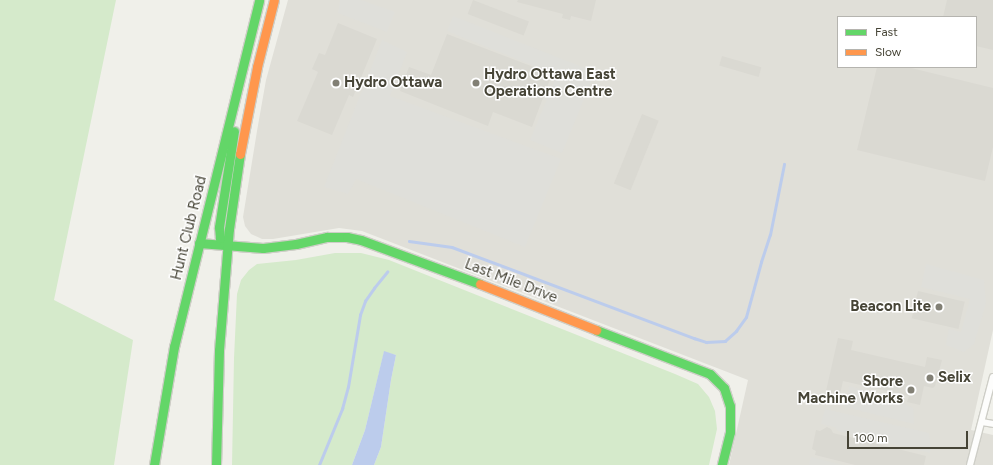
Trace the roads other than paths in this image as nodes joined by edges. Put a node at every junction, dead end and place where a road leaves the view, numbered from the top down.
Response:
1 (259, 0) edge
2 (274, 0) edge
3 (244, 59) junction
4 (199, 243) junction
5 (227, 246) junction
6 (993, 377) edge
7 (982, 422) junction
8 (993, 424) edge
9 (154, 465) edge
10 (216, 465) edge
11 (722, 465) edge
12 (970, 465) edge

1 - 3 main road, Hunt Club Road
2 - 5 main road
3 - 4 main road, Hunt Club Road
3 - 5 main road
4 - 5 main road, Last Mile Drive
4 - 9 main road, Hunt Club Road
5 - 10 main road
5 - 11 main road, Last Mile Drive
6 - 7 street
7 - 8 street
7 - 12 street

